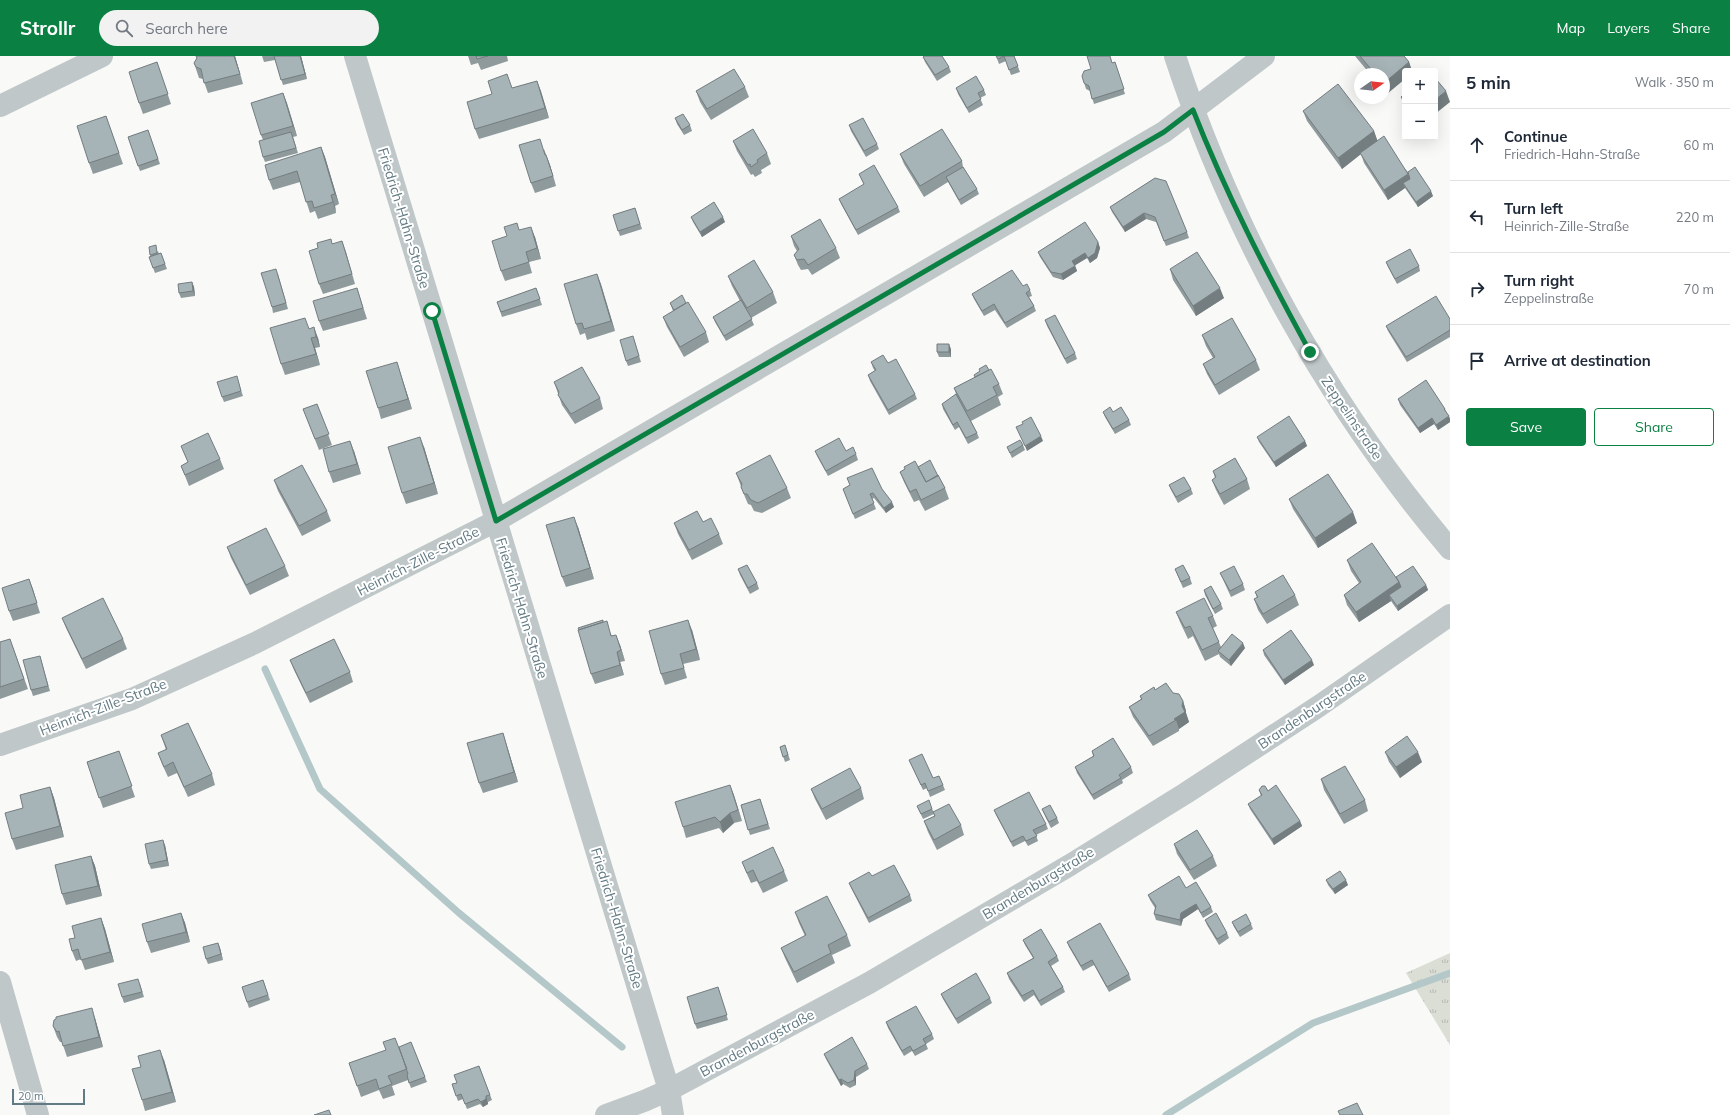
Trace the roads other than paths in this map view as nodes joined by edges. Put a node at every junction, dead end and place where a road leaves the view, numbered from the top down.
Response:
1 (102, 56) edge
2 (355, 56) edge
3 (1175, 56) edge
4 (1264, 56) edge
5 (0, 106) edge
6 (1193, 110) junction
7 (496, 521) junction
8 (1450, 549) edge
9 (1450, 615) edge
10 (0, 745) edge
11 (0, 982) edge
12 (669, 1090) junction
13 (38, 1115) edge
14 (606, 1115) edge
15 (673, 1115) edge

1 - 5 street
2 - 7 street, Friedrich-Hahn-Straße
3 - 6 street, Zeppelinstraße
4 - 6 street, Heinrich-Zille-Straße
6 - 7 street, Heinrich-Zille-Straße
6 - 8 street, Zeppelinstraße
7 - 10 street, Heinrich-Zille-Straße
7 - 12 street, Friedrich-Hahn-Straße
9 - 12 street, Brandenburgstraße
11 - 13 street
12 - 14 street, Brandenburgstraße
12 - 15 street, Friedrich-Hahn-Straße

